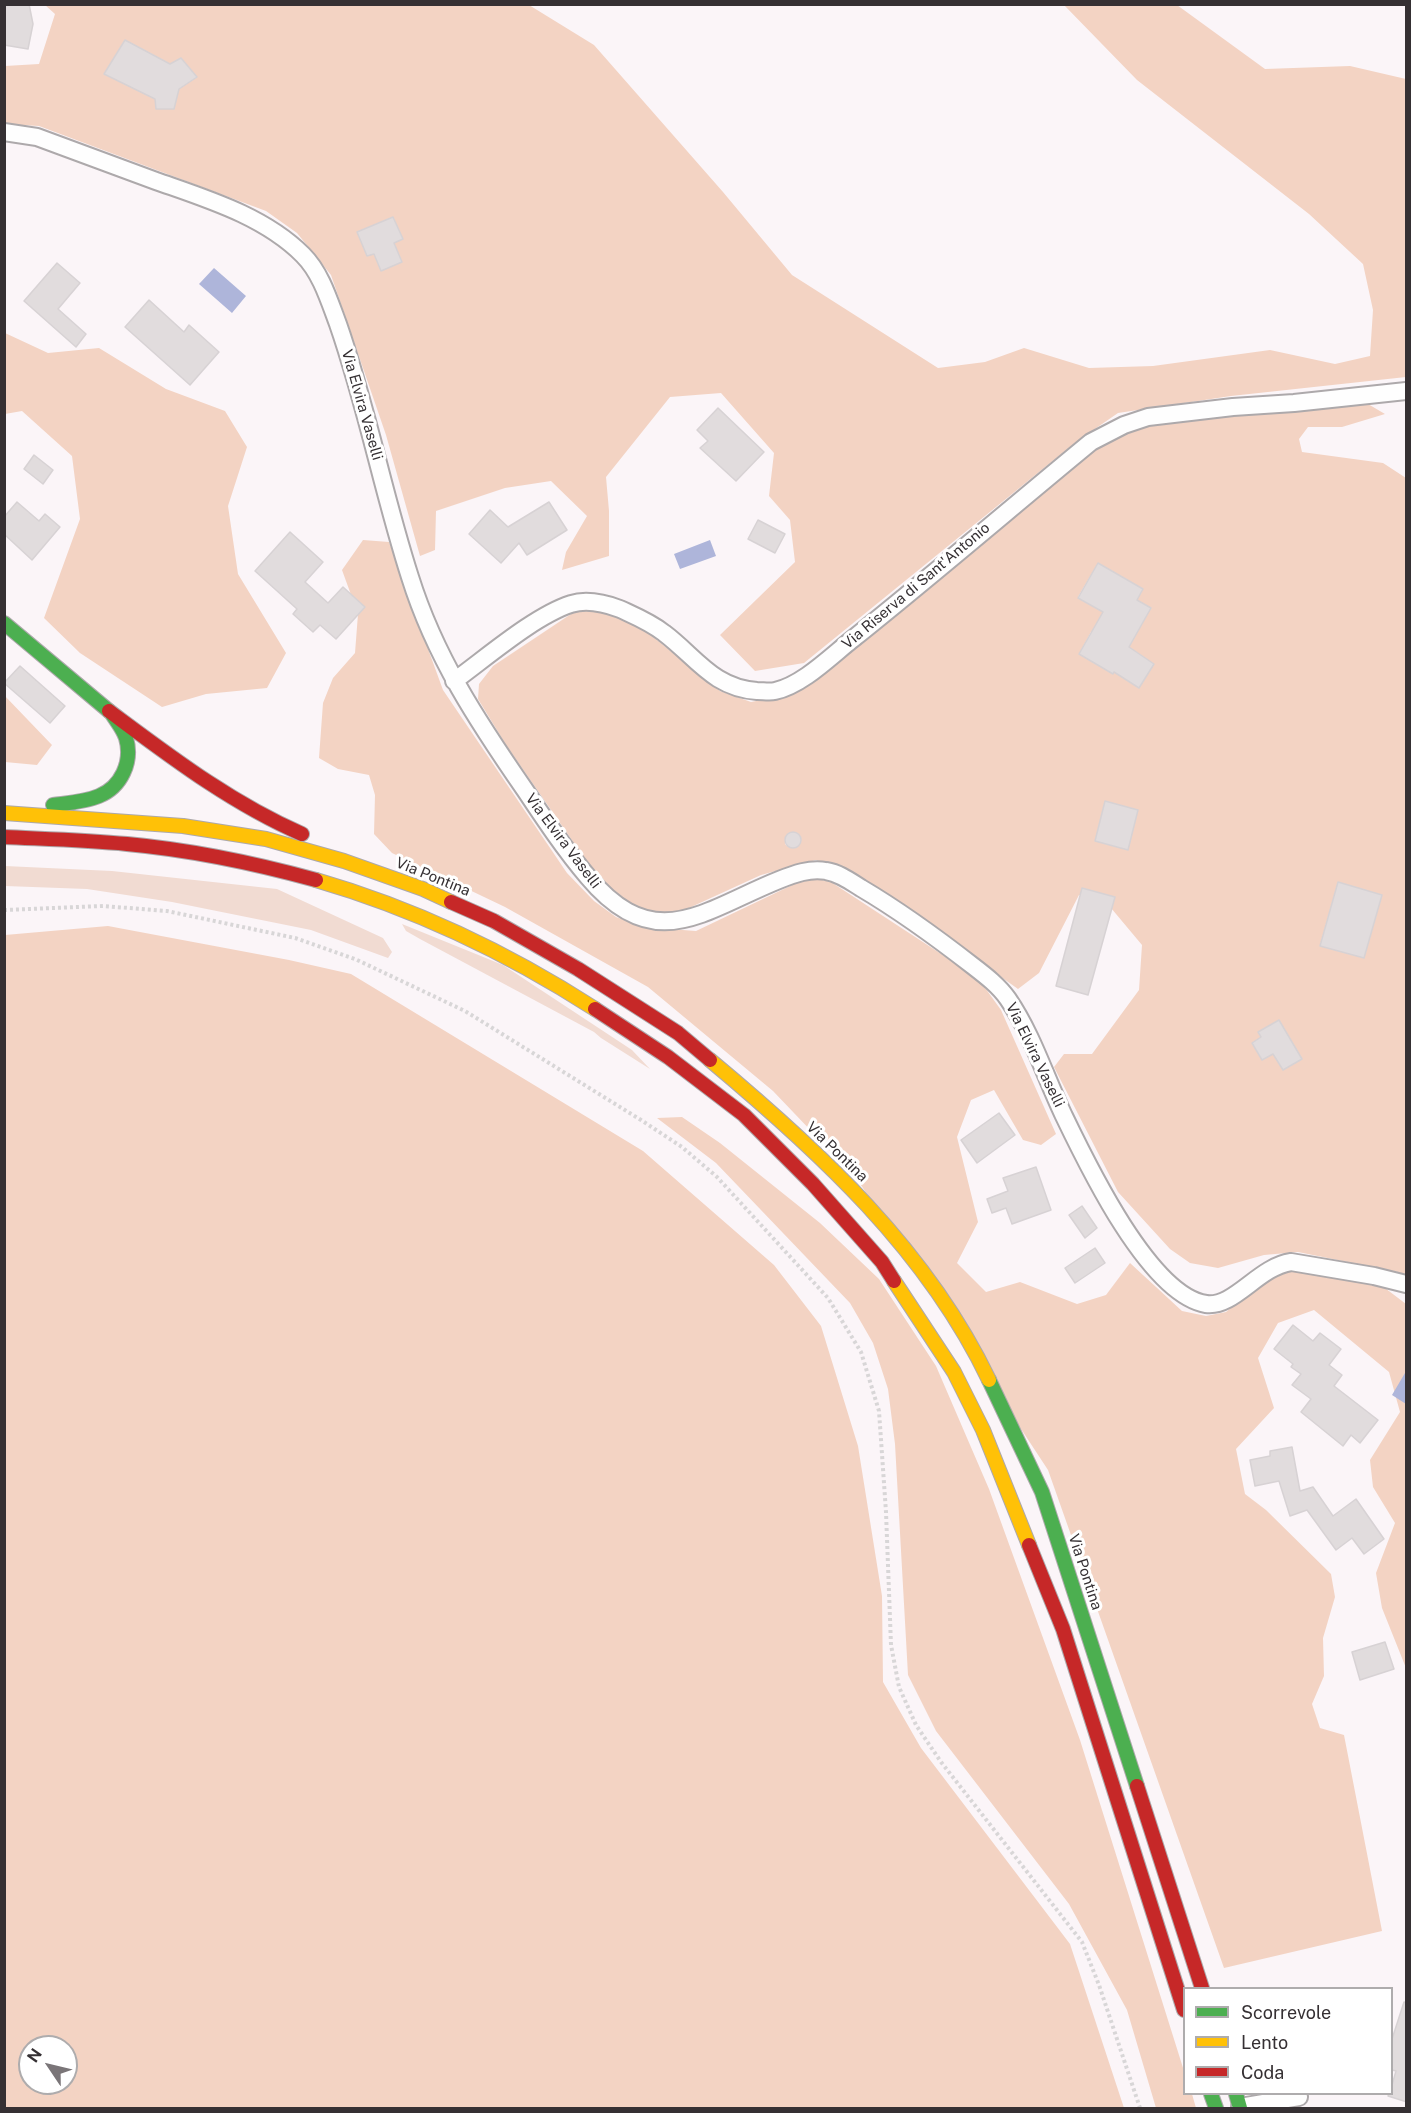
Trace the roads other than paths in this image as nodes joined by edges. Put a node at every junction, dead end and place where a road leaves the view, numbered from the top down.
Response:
1 (4, 132) edge
2 (1407, 391) edge
3 (4, 623) edge
4 (454, 681) junction
5 (109, 711) junction
6 (4, 813) edge
7 (4, 837) edge
8 (423, 889) junction
9 (1407, 1284) edge
10 (1201, 1987) edge
11 (1183, 2004) edge
12 (1300, 2100) edge
13 (1239, 2103) edge

1 - 4 street, Via Elvira Vaselli
2 - 4 street, Via Riserva di Sant'Antonio
3 - 5 main road
4 - 9 street, Via Elvira Vaselli
5 - 6 main road
5 - 8 main road
6 - 8 main road, Via Pontina
7 - 11 main road
8 - 10 main road, Via Pontina
12 - 13 street

